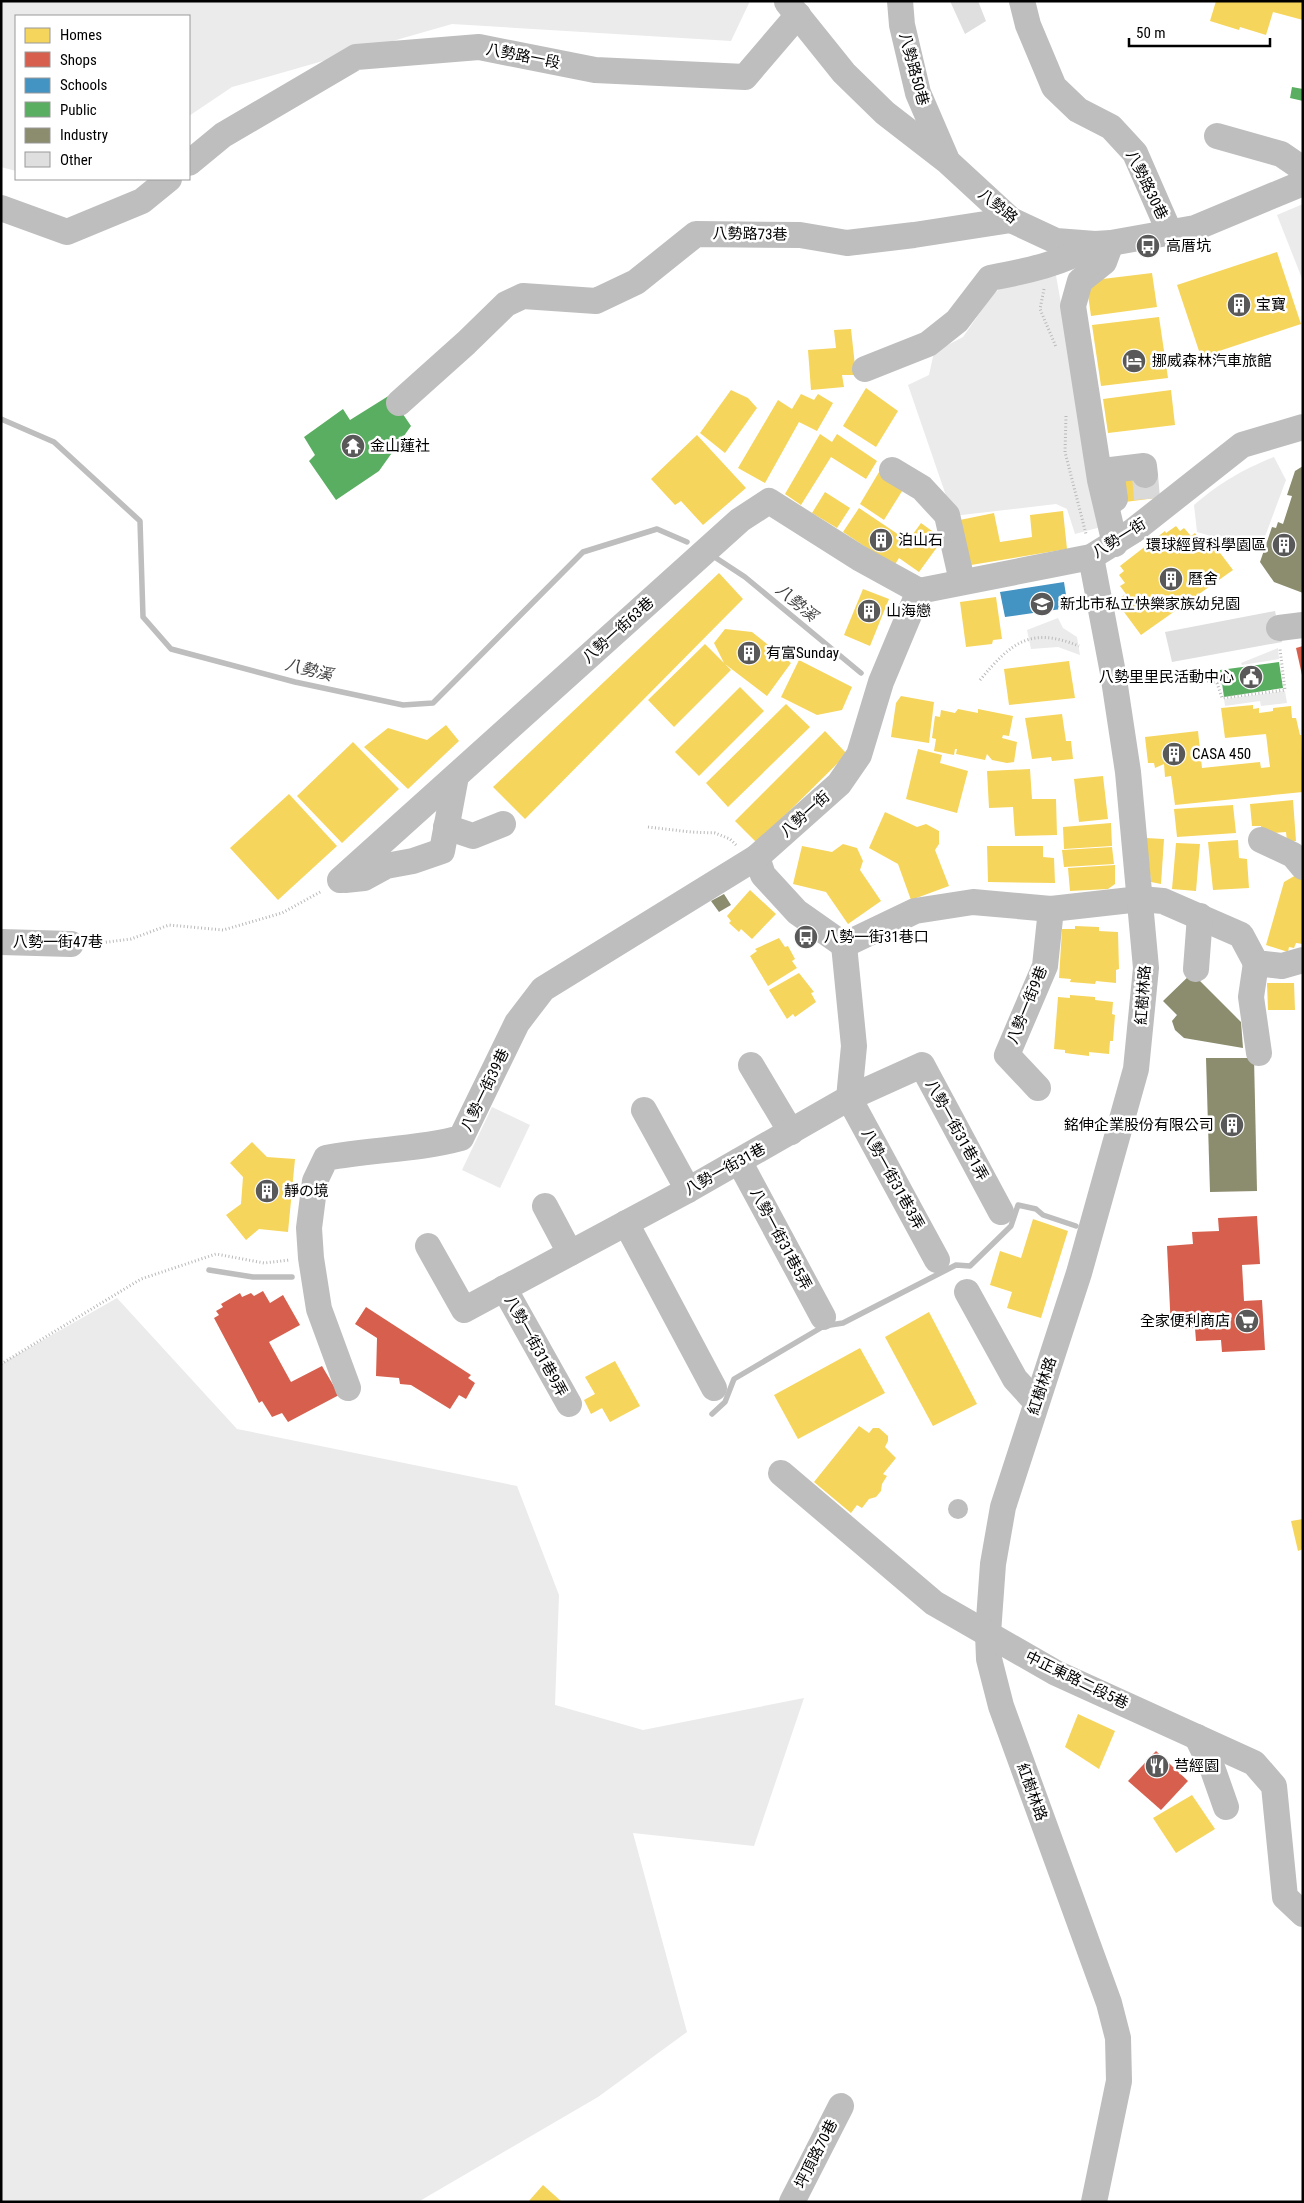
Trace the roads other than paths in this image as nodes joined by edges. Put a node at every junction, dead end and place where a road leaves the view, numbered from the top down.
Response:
1 (900, 1) edge
2 (1022, 1) edge
3 (793, 8) edge
4 (1217, 136) dead end
5 (190, 162) edge
6 (947, 162) junction
7 (1303, 169) edge
8 (168, 180) edge
9 (1303, 183) edge
10 (1, 208) edge
11 (1011, 220) junction
12 (1169, 231) junction
13 (1103, 243) junction
14 (865, 369) dead end
15 (398, 402) dead end
16 (1303, 427) edge
17 (892, 470) dead end
18 (1148, 496) junction
19 (1120, 540) junction
20 (1092, 557) junction
21 (962, 581) junction
22 (919, 590) junction
23 (456, 776) junction
24 (502, 824) dead end
25 (446, 827) junction
26 (1261, 840) dead end
27 (757, 857) junction
28 (1303, 867) edge
29 (1140, 899) junction
30 (1050, 909) junction
31 (1200, 916) junction
32 (1, 942) edge
33 (71, 944) road end
34 (844, 945) junction
35 (1303, 960) edge
36 (1256, 963) junction
37 (1196, 969) dead end
38 (1259, 1053) dead end
39 (751, 1065) dead end
40 (1038, 1088) dead end
41 (849, 1098) junction
42 (644, 1110) dead end
43 (791, 1132) junction
44 (739, 1161) junction
45 (688, 1190) junction
46 (545, 1206) dead end
47 (1001, 1212) dead end
48 (626, 1223) junction
49 (428, 1246) dead end
50 (570, 1253) junction
51 (937, 1260) dead end
52 (504, 1288) junction
53 (967, 1292) dead end
54 (823, 1317) dead end
55 (348, 1388) dead end
56 (714, 1388) dead end
57 (1036, 1402) junction
58 (569, 1404) dead end
59 (781, 1473) dead end
60 (988, 1633) junction
61 (1196, 1737) junction
62 (1226, 1807) dead end
63 (1303, 1914) edge
64 (841, 2106) dead end
65 (792, 2202) edge
66 (1094, 2202) edge

1 - 6 street, 八勢路50巷
2 - 12 street, 八勢路30巷
3 - 5 street, 八勢路一段
3 - 6 street, 八勢路
4 - 7 street
6 - 11 street, 八勢路
8 - 10 street
9 - 12 street, 八勢路
11 - 13 street, 八勢路
11 - 15 street, 八勢路73巷
12 - 13 street, 八勢路
13 - 14 street
13 - 19 street
16 - 18 street, 八勢一街
17 - 21 street
18 - 19 street, 八勢一街
18 - 19 street
19 - 20 street, 八勢一街
20 - 21 street, 八勢一街
20 - 29 street, 紅樹林路
21 - 22 street, 八勢一街
22 - 23 street, 八勢一街63巷
22 - 27 street, 八勢一街
23 - 25 street
23 - 25 street, 八勢一街63巷
24 - 25 street
26 - 28 street
27 - 34 street
27 - 55 street, 八勢一街39巷
29 - 30 street
29 - 31 street
29 - 57 street, 紅樹林路
30 - 34 street
30 - 40 street, 八勢一街9巷
31 - 36 street
31 - 37 street
32 - 33 street, 八勢一街47巷
34 - 41 street
35 - 36 street
36 - 38 street
39 - 43 street
41 - 43 street, 八勢一街31巷
41 - 47 street, 八勢一街31巷1弄
41 - 51 street, 八勢一街31巷3弄
42 - 45 street
43 - 44 street, 八勢一街31巷
44 - 45 street, 八勢一街31巷
44 - 54 street, 八勢一街31巷5弄
45 - 48 street, 八勢一街31巷
46 - 50 street
48 - 50 street, 八勢一街31巷
48 - 56 street
49 - 52 street, 八勢一街31巷
50 - 52 street, 八勢一街31巷
52 - 58 street, 八勢一街31巷9弄
53 - 57 street
57 - 60 street, 紅樹林路
59 - 60 street, 中正東路二段5巷
60 - 61 street, 中正東路二段5巷
60 - 66 street, 紅樹林路
61 - 62 street
61 - 63 street, 中正東路二段5巷
64 - 65 street, 坪頂路70巷

